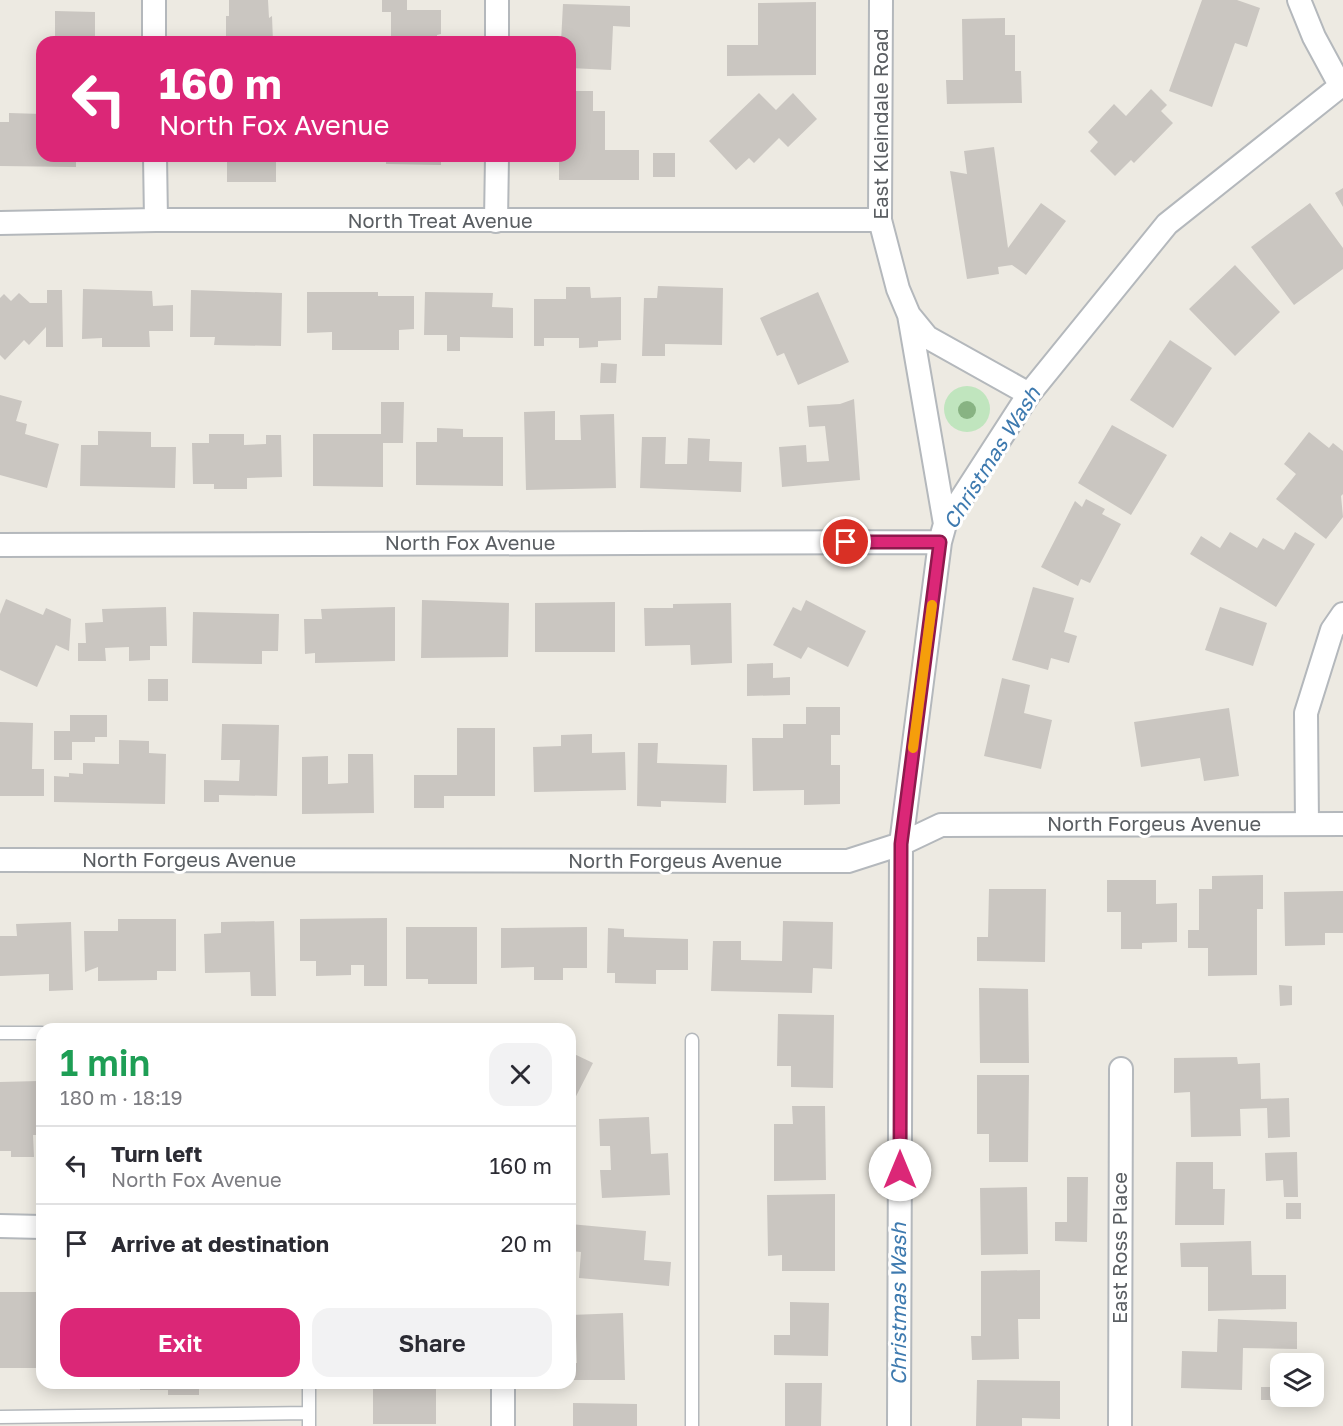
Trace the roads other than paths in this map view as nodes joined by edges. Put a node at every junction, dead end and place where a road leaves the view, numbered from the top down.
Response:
1 (154, 0) edge
2 (497, 0) edge
3 (881, 0) edge
4 (1299, 0) edge
5 (154, 36) edge
6 (497, 36) edge
7 (1342, 84) edge
8 (155, 162) edge
9 (497, 162) edge
10 (156, 220) junction
11 (880, 220) junction
12 (496, 221) junction
13 (0, 223) edge
14 (909, 315) junction
15 (1029, 394) junction
16 (943, 533) junction
17 (0, 545) edge
18 (1343, 614) edge
19 (1307, 824) junction
20 (1343, 824) edge
21 (901, 844) junction
22 (0, 860) edge
23 (0, 1033) edge
24 (36, 1033) edge
25 (692, 1040) dead end
26 (1121, 1069) dead end
27 (0, 1226) edge
28 (36, 1227) edge
29 (309, 1389) edge
30 (503, 1389) edge
31 (309, 1413) junction
32 (0, 1418) edge
33 (309, 1426) edge
34 (503, 1426) edge
35 (692, 1426) edge
36 (899, 1426) edge
37 (1120, 1426) edge

1 - 5 street
2 - 6 street
3 - 11 street, East Kleindale Road
4 - 7 street
7 - 15 street
8 - 10 street
9 - 12 street
10 - 12 street, North Treat Avenue
10 - 13 street, North Treat Avenue
11 - 12 street, North Treat Avenue
11 - 14 street, East Kleindale Road
14 - 15 street, East Kleindale Road
14 - 16 street, East Kleindale Road
15 - 16 street
16 - 17 street, North Fox Avenue
16 - 21 street, East Kleindale Road
18 - 19 street
19 - 20 street, North Forgeus Avenue
19 - 21 street, North Forgeus Avenue
21 - 22 street, North Forgeus Avenue
21 - 36 street, East Kleindale Road
23 - 24 lane
25 - 35 lane
26 - 37 street, East Ross Place
27 - 28 street
29 - 31 lane
30 - 34 street
31 - 32 lane
31 - 33 lane

